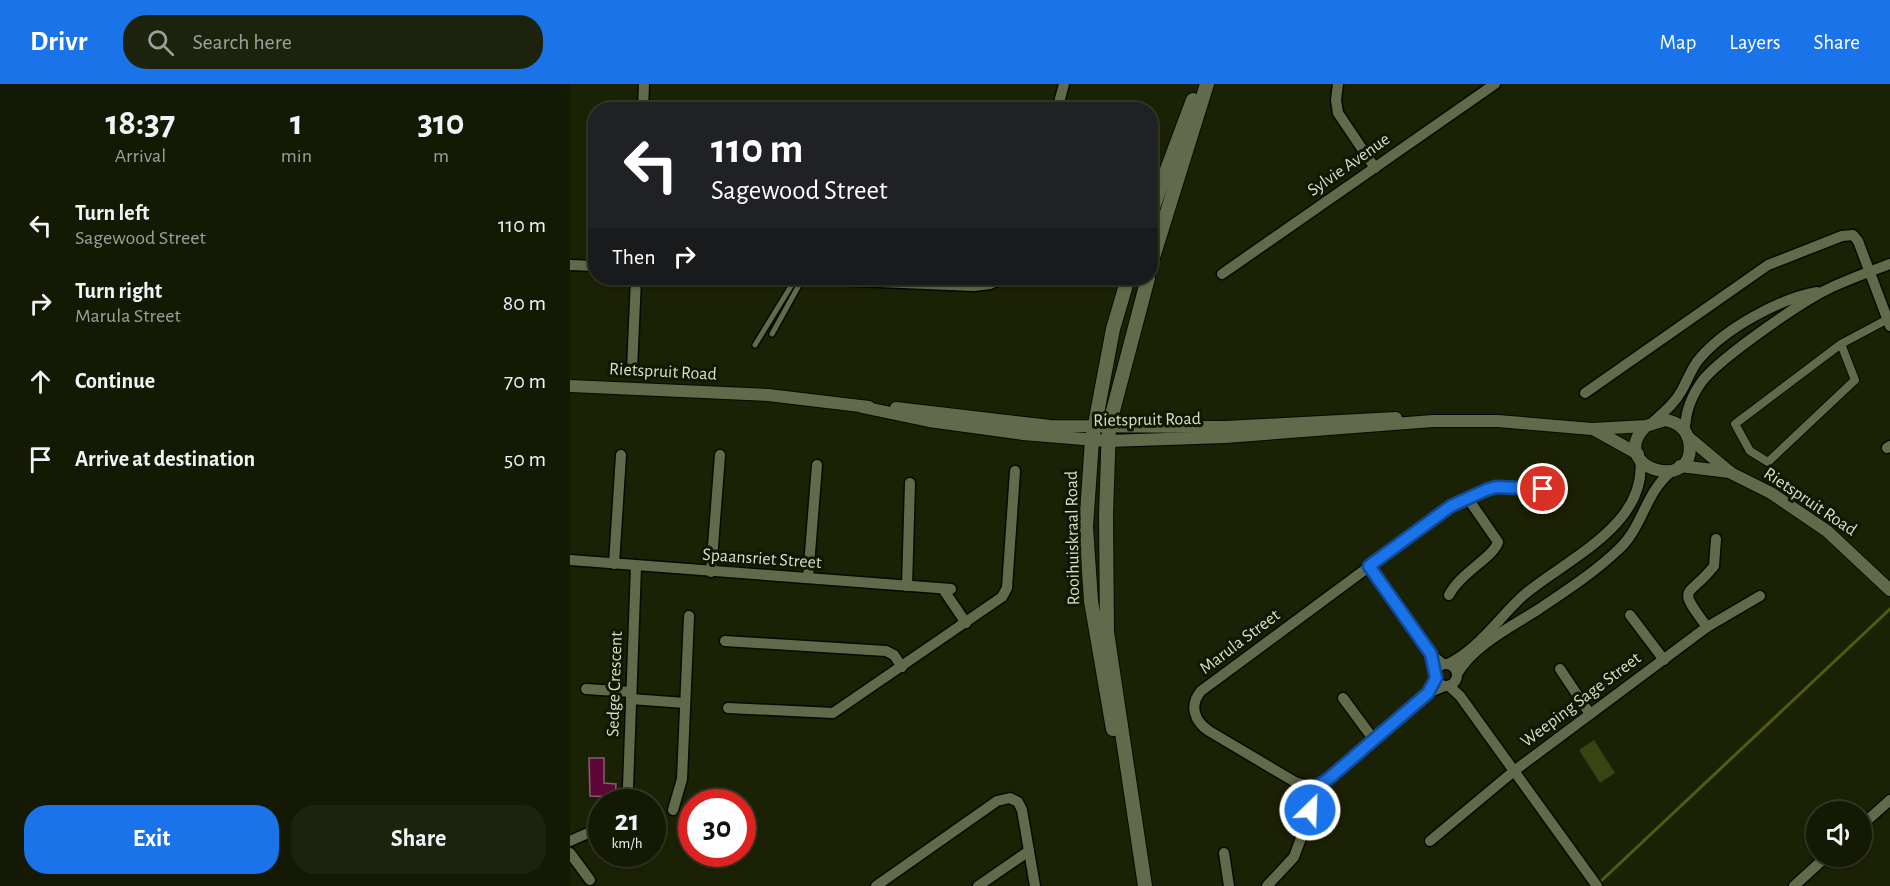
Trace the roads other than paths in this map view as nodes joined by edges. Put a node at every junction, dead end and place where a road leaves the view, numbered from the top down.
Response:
1 (645, 84) edge
2 (1064, 84) edge
3 (1199, 84) edge
4 (1207, 84) edge
5 (1338, 84) edge
6 (1495, 84) edge
7 (644, 102) edge
8 (1059, 102) edge
9 (1375, 168) junction
10 (1158, 194) edge
11 (1158, 241) edge
12 (1890, 264) edge
13 (570, 265) edge
14 (588, 266) edge
15 (1870, 271) junction
16 (1222, 274) dead end
17 (636, 285) edge
18 (792, 285) edge
19 (799, 285) edge
20 (950, 285) edge
21 (982, 285) edge
22 (1126, 285) edge
23 (1146, 285) edge
24 (1825, 290) junction
25 (1889, 323) edge
26 (772, 334) dead end
27 (1723, 339) junction
28 (1841, 344) junction
29 (755, 345) dead end
30 (1734, 354) junction
31 (632, 370) dead end
32 (570, 386) edge
33 (1585, 393) dead end
34 (1433, 421) junction
35 (1650, 424) junction
36 (1109, 426) junction
37 (1592, 429) junction
38 (1093, 433) junction
39 (1686, 434) junction
40 (1108, 441) junction
41 (621, 455) dead end
42 (720, 455) dead end
43 (1639, 456) junction
44 (816, 465) dead end
45 (1676, 468) junction
46 (1015, 471) dead end
47 (1731, 472) junction
48 (910, 483) dead end
49 (1543, 489) dead end
50 (1469, 500) junction
51 (1716, 539) dead end
52 (1589, 546) junction
53 (570, 560) edge
54 (1603, 563) junction
55 (614, 564) junction
56 (636, 566) junction
57 (1369, 566) junction
58 (711, 572) junction
59 (808, 578) junction
60 (907, 585) junction
61 (1890, 590) edge
62 (1449, 595) dead end
63 (1760, 597) dead end
64 (1630, 615) dead end
65 (689, 616) dead end
66 (966, 623) junction
67 (1707, 627) junction
68 (725, 641) dead end
69 (1664, 660) junction
70 (902, 667) junction
71 (1560, 669) dead end
72 (1441, 670) junction
73 (1452, 682) junction
74 (586, 689) dead end
75 (1428, 693) junction
76 (631, 695) junction
77 (1343, 698) dead end
78 (685, 703) junction
79 (728, 708) dead end
80 (1590, 714) junction
81 (1374, 740) junction
82 (1514, 771) junction
83 (1314, 788) junction
84 (627, 789) edge
85 (1130, 797) junction
86 (1890, 800) edge
87 (673, 810) dead end
88 (1872, 816) edge
89 (588, 833) edge
90 (570, 840) edge
91 (1430, 841) dead end
92 (1029, 850) junction
93 (570, 853) edge
94 (1224, 853) dead end
95 (1815, 867) edge
96 (590, 880) dead end
97 (1273, 884) edge
98 (876, 886) edge
99 (978, 886) edge
100 (1035, 886) edge
101 (1145, 886) edge
102 (1229, 886) edge
103 (1597, 886) edge
104 (1794, 886) edge

1 - 7 street
2 - 8 street
3 - 10 main road
4 - 11 main road
5 - 9 street
6 - 9 street, Sylvie Avenue
9 - 16 street, Sylvie Avenue
12 - 15 street
13 - 14 street
15 - 24 street
15 - 25 street
15 - 33 street
17 - 31 street
18 - 29 lane
19 - 26 lane
20 - 21 street
22 - 38 main road, Rooihuiskraal Road
23 - 36 main road, Rooihuiskraal Road
24 - 27 street
24 - 30 street
25 - 28 street
27 - 30 street
27 - 35 street
28 - 28 street
30 - 39 street
32 - 38 street, Rietspruit Road
34 - 36 street, Rietspruit Road
34 - 37 street, Rietspruit Road
34 - 40 street, Rietspruit Road
35 - 37 street, Rietspruit Road
35 - 39 street
35 - 43 street
36 - 38 street, Rietspruit Road
36 - 40 main road, Rooihuiskraal Road
37 - 43 street, Rietspruit Road
38 - 40 street, Rietspruit Road
38 - 85 main road, Rooihuiskraal Road
39 - 45 street
39 - 47 street, Rietspruit Road
40 - 85 main road, Rooihuiskraal Road
41 - 55 street
42 - 58 street
43 - 45 street
43 - 52 street
44 - 59 street
45 - 47 street, Rietspruit Road
45 - 54 street
46 - 66 street
47 - 61 street, Rietspruit Road
48 - 60 street
49 - 50 street, Marula Street
50 - 57 street, Marula Street
50 - 62 street
51 - 67 street
52 - 54 street
52 - 72 street
53 - 55 street, Spaansriet Street
54 - 73 street
55 - 56 street, Spaansriet Street
56 - 58 street, Spaansriet Street
56 - 76 street, Sedge Crescent
57 - 72 street
57 - 83 street, Marula Street
58 - 59 street, Spaansriet Street
59 - 60 street, Spaansriet Street
60 - 66 street, Spaansriet Street
63 - 67 street, Weeping Sage Street
64 - 69 street
65 - 78 street
66 - 70 street
67 - 69 street, Weeping Sage Street
68 - 70 street
69 - 80 street, Weeping Sage Street
70 - 79 street
71 - 80 street
72 - 73 street
72 - 73 street
72 - 75 street
73 - 75 street
73 - 82 street
74 - 76 street
75 - 81 street
76 - 78 street
76 - 84 street, Sedge Crescent
77 - 81 street
78 - 87 street
80 - 82 street, Weeping Sage Street
81 - 83 street
82 - 91 street, Weeping Sage Street
82 - 103 street
83 - 97 street
85 - 101 main road, Rooihuiskraal Road
86 - 88 street
89 - 90 street
92 - 98 street
92 - 99 street
92 - 100 street
93 - 96 street
94 - 102 street
95 - 104 street

